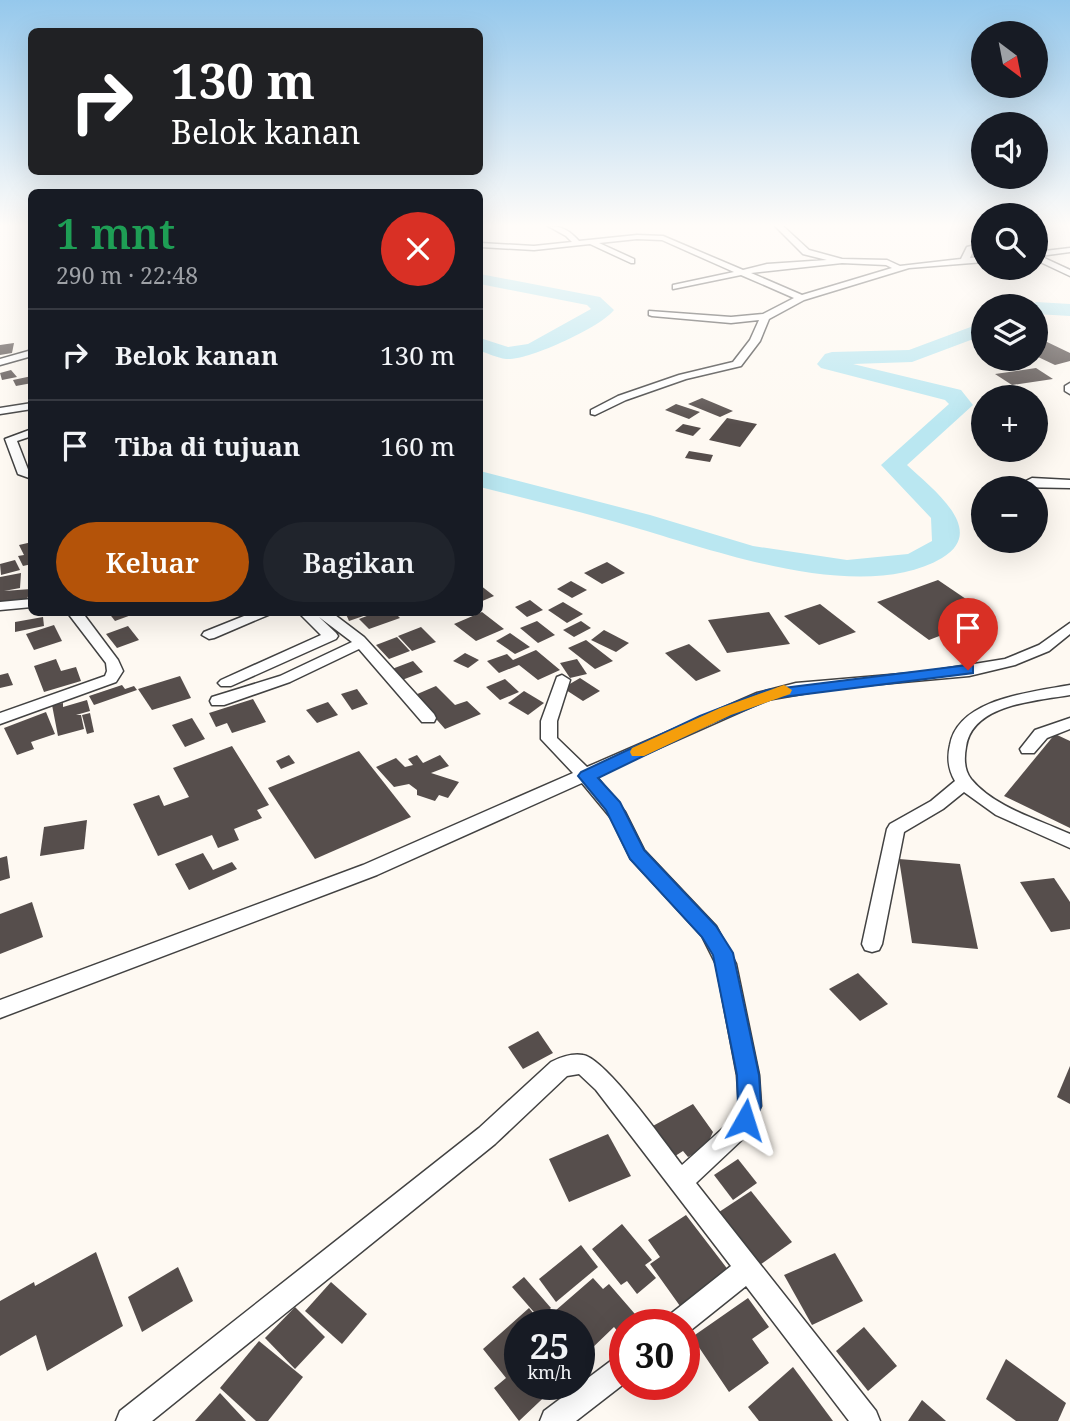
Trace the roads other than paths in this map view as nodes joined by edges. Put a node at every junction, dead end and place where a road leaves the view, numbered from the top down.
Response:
1 (788, 292) edge
2 (820, 292) edge
3 (802, 298) junction
4 (652, 313) dead end
5 (765, 317) junction
6 (28, 354) edge
7 (0, 362) edge
8 (28, 407) edge
9 (0, 411) edge
10 (595, 412) dead end
11 (28, 433) edge
12 (28, 475) edge
13 (1048, 483) edge
14 (1070, 484) edge
15 (28, 603) edge
16 (0, 606) edge
17 (77, 616) edge
18 (258, 616) edge
19 (309, 616) edge
20 (326, 616) edge
21 (1070, 627) edge
22 (209, 635) dead end
23 (361, 643) junction
24 (562, 680) dead end
25 (226, 683) dead end
26 (1070, 690) edge
27 (218, 701) dead end
28 (428, 718) dead end
29 (0, 719) edge
30 (1070, 723) edge
31 (1028, 749) dead end
32 (579, 780) junction
33 (964, 783) junction
34 (1070, 841) edge
35 (872, 944) dead end
36 (0, 1009) edge
37 (680, 1182) junction
38 (749, 1268) junction
39 (697, 1309) edge
40 (609, 1378) edge
41 (130, 1421) edge
42 (554, 1421) edge
43 (866, 1421) edge

1 - 3 street
2 - 3 street
3 - 5 street
4 - 5 street
5 - 10 street
6 - 7 street
8 - 9 street
11 - 12 street
13 - 14 street
15 - 16 street
17 - 29 street
18 - 22 street
19 - 25 street
20 - 23 street
21 - 32 street
23 - 27 street
23 - 28 street
24 - 32 street
26 - 33 street
30 - 31 street
32 - 36 street
32 - 37 street
33 - 34 street
33 - 35 street
37 - 38 street
37 - 41 street
38 - 39 street
38 - 43 street
40 - 42 street

